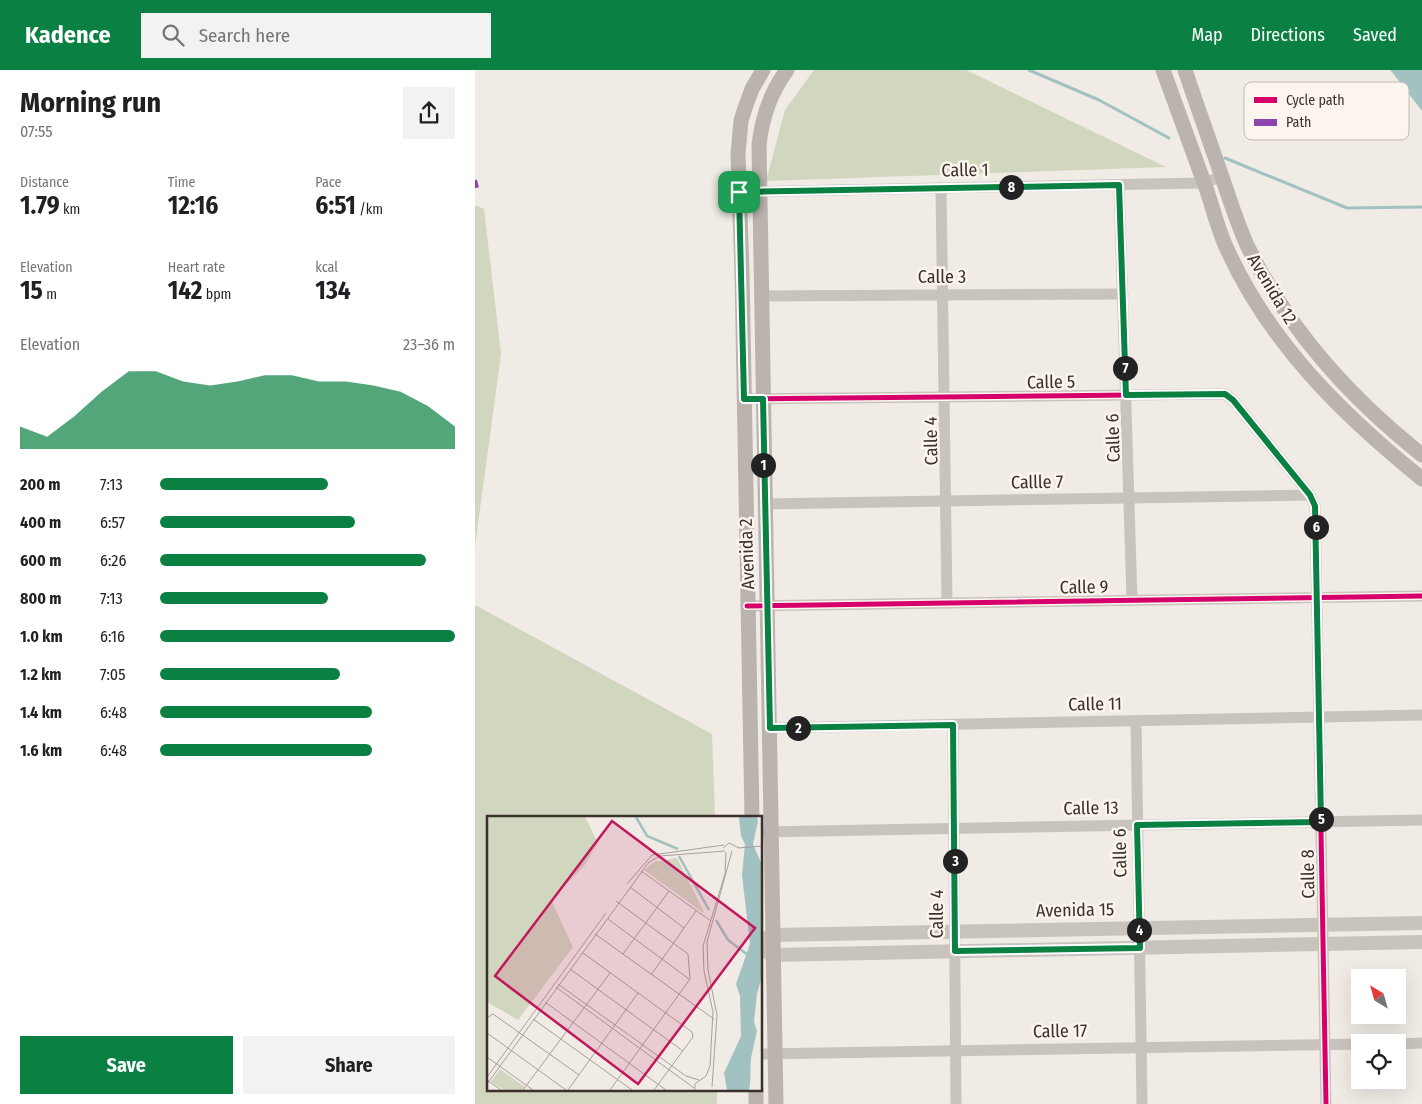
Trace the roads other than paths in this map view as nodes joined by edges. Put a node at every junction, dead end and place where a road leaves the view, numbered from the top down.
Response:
1 (763, 70) edge
2 (787, 70) edge
3 (1163, 70) edge
4 (1185, 70) edge
5 (1222, 177) junction
6 (1203, 183) junction
7 (1119, 185) junction
8 (941, 188) junction
9 (739, 192) junction
10 (759, 192) junction
11 (1123, 294) junction
12 (942, 295) junction
13 (761, 296) junction
14 (1126, 395) junction
15 (944, 397) junction
16 (744, 399) junction
17 (763, 399) junction
18 (1422, 455) edge
19 (1422, 479) edge
20 (1310, 495) junction
21 (1129, 498) junction
22 (946, 501) junction
23 (764, 504) junction
24 (1422, 596) edge
25 (1317, 597) junction
26 (1132, 600) junction
27 (947, 603) junction
28 (747, 606) junction
29 (767, 606) junction
30 (1422, 715) edge
31 (1319, 717) junction
32 (1136, 721) junction
33 (953, 725) junction
34 (770, 728) junction
35 (752, 816) edge
36 (1422, 820) edge
37 (1321, 822) junction
38 (1137, 825) junction
39 (954, 828) junction
40 (766, 831) edge
41 (1422, 923) edge
42 (1323, 925) junction
43 (1139, 928) junction
44 (955, 931) junction
45 (767, 938) edge
46 (1422, 942) edge
47 (1323, 944) junction
48 (1140, 948) junction
49 (955, 951) junction
50 (767, 952) edge
51 (1422, 1043) edge
52 (1351, 1044) edge
53 (1406, 1044) edge
54 (1325, 1045) junction
55 (1141, 1048) junction
56 (956, 1051) junction
57 (768, 1054) edge
58 (776, 1104) edge
59 (956, 1104) edge
60 (1142, 1104) edge
61 (1326, 1104) edge

1 - 9 main road, Avenida 2
2 - 10 main road, Avenida 2
3 - 6 main road, Avenida 12
4 - 5 main road, Avenida 12
5 - 6 street, Calle 1
5 - 18 main road, Avenida 12
6 - 7 street, Calle 1
6 - 19 main road, Avenida 12
7 - 8 street, Calle 1
7 - 11 street, Calle 6
8 - 10 street, Calle 1
8 - 12 street, Calle 4
9 - 10 street, Calle 1
9 - 16 main road, Avenida 2
10 - 13 main road, Avenida 2
11 - 12 street, Calle 3
11 - 14 street, Calle 6
12 - 13 street, Calle 3
12 - 15 street, Calle 4
13 - 17 main road, Avenida 2
14 - 15 street, Calle 5
14 - 20 street, Calle 5
14 - 21 street, Calle 6
15 - 17 street, Calle 5
15 - 22 street, Calle 4
16 - 17 street, Calle 5
16 - 28 main road, Avenida 2
17 - 23 main road, Avenida 2
20 - 21 street, Callle 7
20 - 25 street, Calle 8
21 - 22 street, Callle 7
21 - 26 street, Calle 6
22 - 23 street, Callle 7
22 - 27 street, Calle 4
23 - 29 main road, Avenida 2
24 - 25 street, Calle 9
25 - 26 street, Calle 9
25 - 31 street, Calle 8
26 - 27 street, Calle 9
27 - 29 street, Calle 9
28 - 29 street, Calle 9
28 - 35 main road, Avenida 2
29 - 34 main road, Avenida 2
30 - 31 street, Calle 11
31 - 32 street, Calle 11
31 - 37 street, Calle 8
32 - 33 street, Calle 11
32 - 38 street, Calle 6
33 - 34 street, Calle 11
33 - 39 street, Calle 4
34 - 40 main road, Avenida 2
36 - 37 street, Calle 13
37 - 38 street, Calle 13
37 - 42 street, Calle 8
38 - 39 street, Calle 13
38 - 43 street, Calle 6
39 - 40 street, Calle 13
39 - 44 street, Calle 4
40 - 45 main road, Avenida 2
41 - 42 street, Avenida 15
42 - 43 street, Avenida 15
42 - 47 street, Calle 8
43 - 44 street, Avenida 15
43 - 48 street, Calle 6
44 - 45 street, Avenida 15
44 - 49 street, Calle 4
45 - 50 main road, Avenida 2
46 - 47 street
47 - 48 street
47 - 54 street, Calle 8
48 - 49 street
48 - 55 street, Calle 6
49 - 50 street
49 - 56 street, Calle 4
50 - 57 main road, Avenida 2
51 - 53 street
52 - 54 street, Calle 17
54 - 55 street, Calle 17
54 - 61 street, Calle 8
55 - 56 street, Calle 17
55 - 60 street, Calle 6
56 - 57 street, Calle 17
56 - 59 street, Calle 4
57 - 58 main road, Avenida 2

